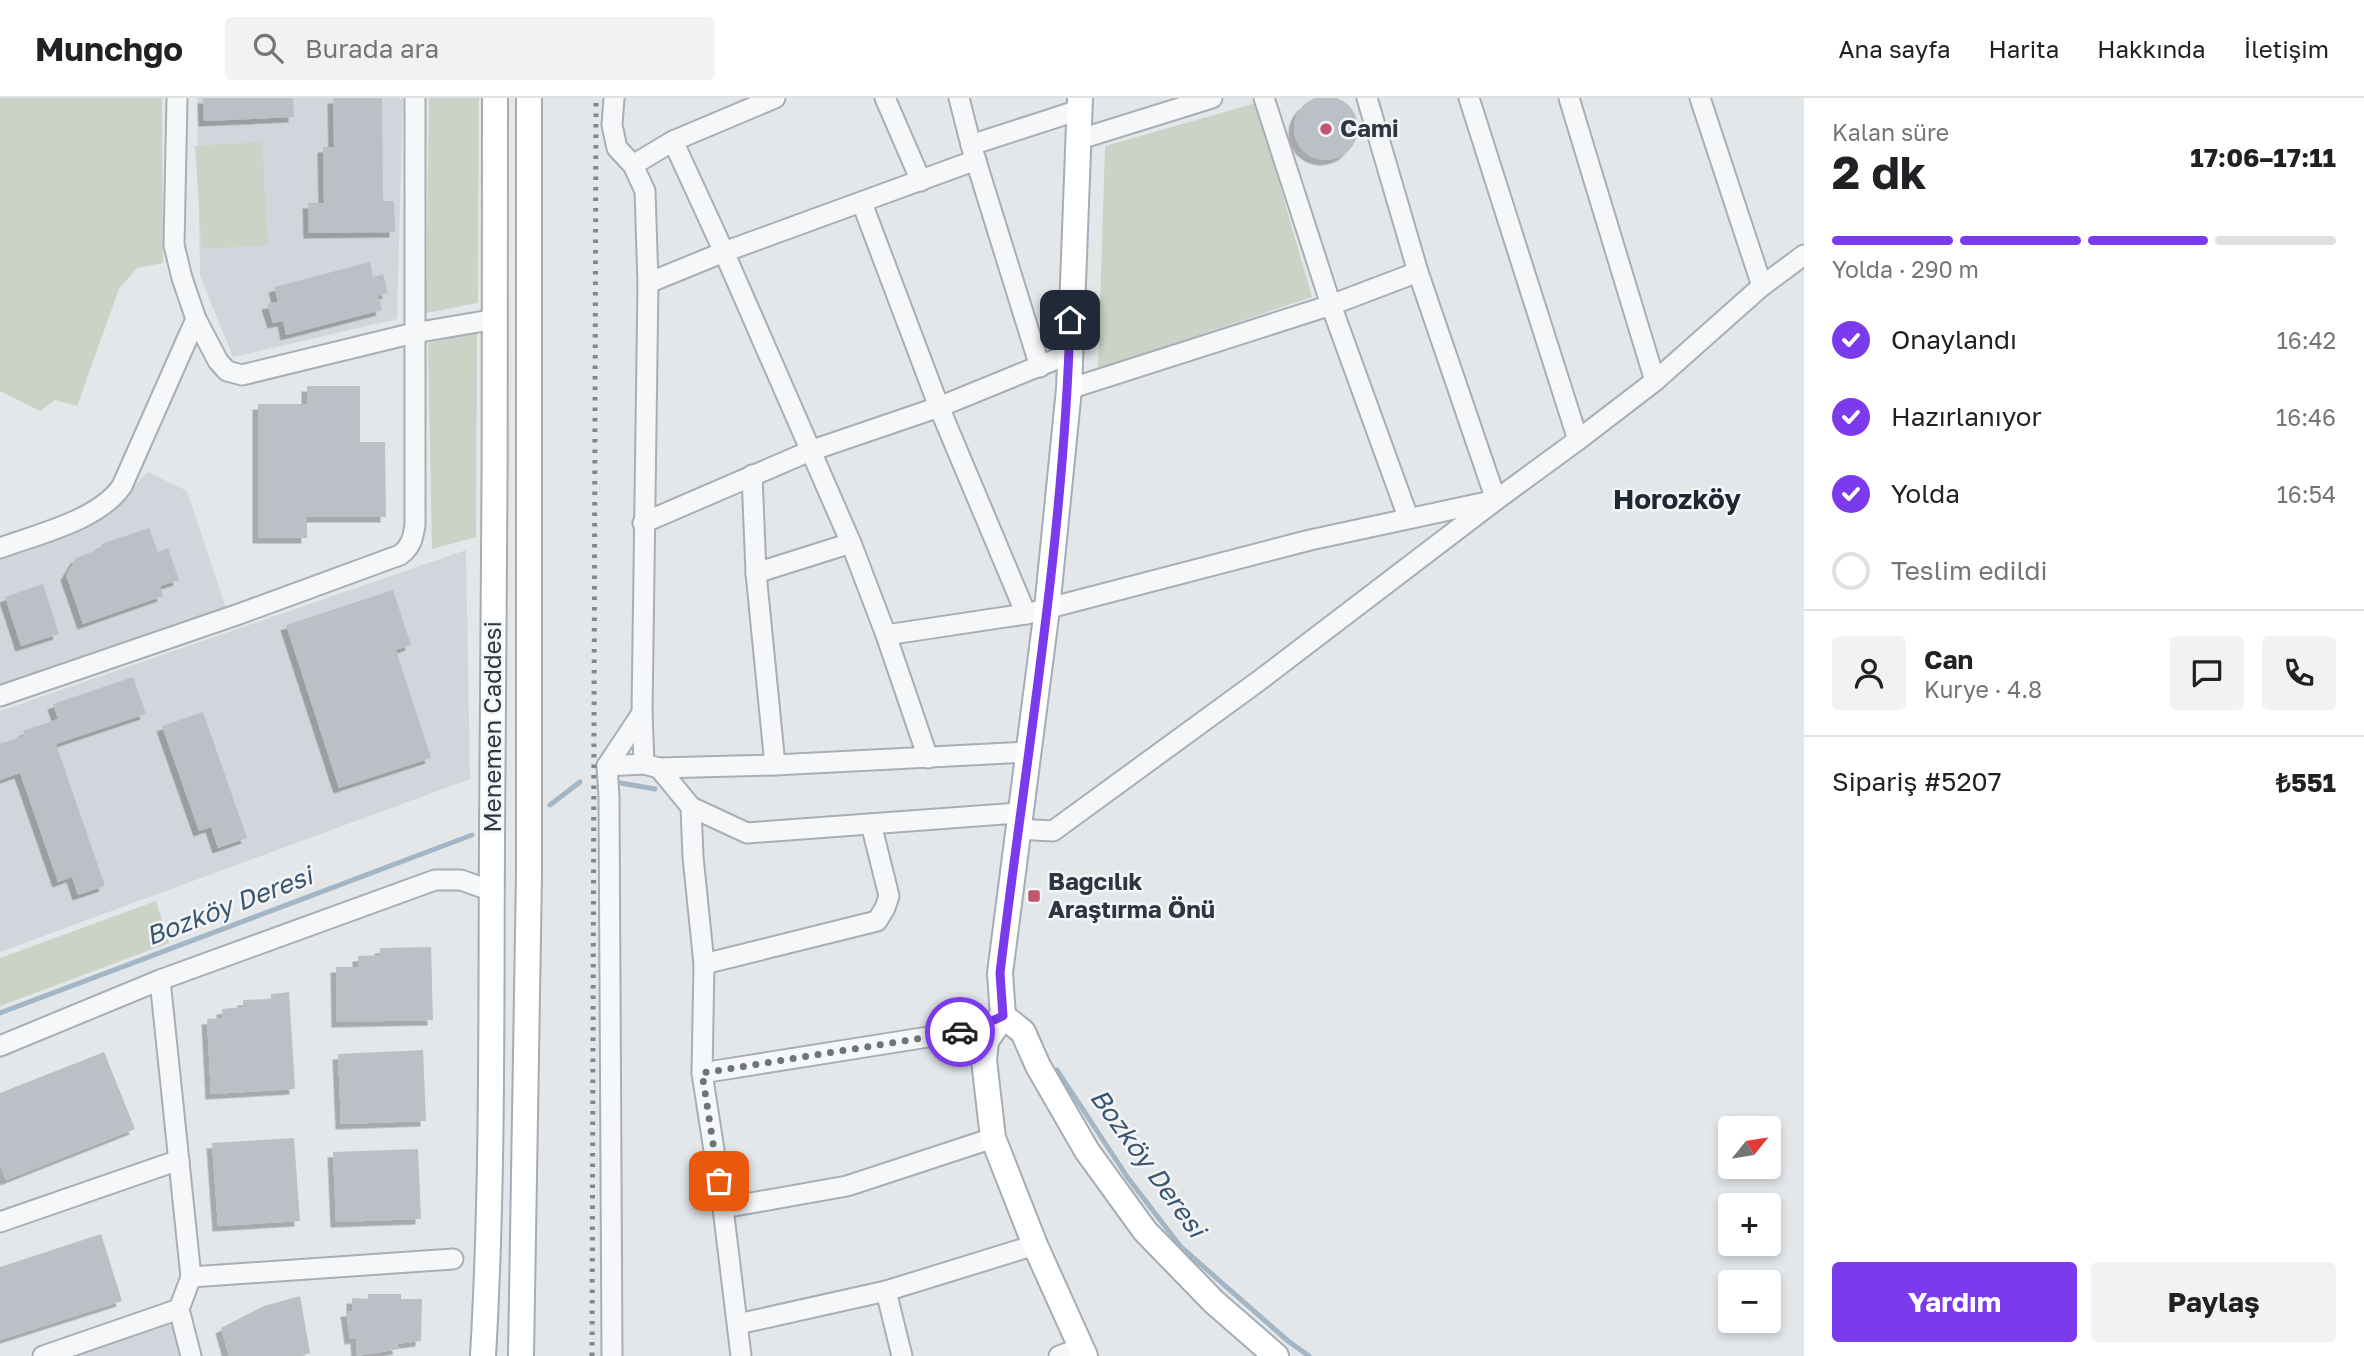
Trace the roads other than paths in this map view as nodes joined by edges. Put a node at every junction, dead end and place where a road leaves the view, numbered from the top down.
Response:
1 (177, 98) edge
2 (415, 98) edge
3 (495, 98) edge
4 (529, 98) edge
5 (614, 98) edge
6 (775, 98) edge
7 (885, 98) edge
8 (960, 98) edge
9 (1212, 98) edge
10 (1264, 98) edge
11 (1367, 98) edge
12 (1469, 98) edge
13 (1569, 98) edge
14 (1700, 98) edge
15 (1079, 104) edge
16 (1077, 140) junction
17 (673, 141) junction
18 (974, 153) junction
19 (633, 165) junction
20 (921, 181) junction
21 (863, 203) junction
22 (724, 252) junction
23 (1802, 258) edge
24 (1418, 272) junction
25 (648, 283) junction
26 (1762, 286) junction
27 (1331, 305) junction
28 (196, 319) junction
29 (496, 319) junction
30 (414, 333) junction
31 (1069, 354) junction
32 (1040, 367) junction
33 (1656, 381) junction
34 (1069, 389) junction
35 (939, 407) junction
36 (1578, 440) junction
37 (810, 451) junction
38 (752, 475) junction
39 (1496, 500) junction
40 (1408, 517) junction
41 (643, 523) junction
42 (851, 543) junction
43 (0, 548) edge
44 (756, 573) junction
45 (1037, 611) junction
46 (887, 635) junction
47 (0, 696) edge
48 (642, 713) junction
49 (1028, 752) junction
50 (928, 758) junction
51 (775, 765) junction
52 (607, 766) junction
53 (652, 766) junction
54 (691, 807) junction
55 (1018, 821) junction
56 (871, 824) junction
57 (492, 891) junction
58 (704, 964) junction
59 (160, 979) junction
60 (1003, 1016) junction
61 (0, 1046) edge
62 (702, 1073) junction
63 (993, 1138) junction
64 (179, 1160) junction
65 (723, 1208) junction
66 (0, 1222) edge
67 (1035, 1245) junction
68 (453, 1259) dead end
69 (191, 1277) junction
70 (886, 1291) junction
71 (179, 1309) junction
72 (738, 1324) junction
73 (1075, 1354) edge
74 (43, 1356) edge
75 (191, 1356) edge
76 (483, 1356) edge
77 (521, 1356) edge
78 (612, 1356) edge
79 (741, 1356) edge
80 (902, 1356) edge
81 (1276, 1356) edge

1 - 28 street
2 - 30 street
3 - 29 main road, Menemen Caddesi
4 - 77 main road, Menemen Caddesi
5 - 19 street
6 - 17 street
7 - 20 street
8 - 18 street
9 - 16 street
10 - 27 street
11 - 24 street
12 - 36 street
13 - 33 street
14 - 26 street
15 - 16 main road
15 - 18 street
16 - 31 main road
17 - 19 street
17 - 22 street
18 - 20 street
18 - 32 street
19 - 25 street
20 - 21 street
21 - 22 street
21 - 35 street
22 - 25 street
22 - 37 street
23 - 26 street
24 - 27 street
24 - 39 street
25 - 41 street
26 - 33 street
27 - 34 street
27 - 40 street
28 - 30 street
28 - 43 street
29 - 30 street
29 - 57 main road, Menemen Caddesi
30 - 47 street
31 - 32 street
31 - 34 main road
32 - 35 street
33 - 36 street
34 - 45 main road
35 - 37 street
35 - 45 street
36 - 39 street
37 - 38 street
37 - 42 street
38 - 41 street
38 - 44 street
39 - 40 street
39 - 55 street
40 - 45 street
41 - 48 street
42 - 44 street
42 - 46 street
44 - 51 street
45 - 46 street
45 - 49 main road
46 - 50 street
48 - 52 street
48 - 53 street
49 - 50 street
49 - 55 main road
50 - 51 street
51 - 53 street
52 - 53 street
52 - 78 street
53 - 54 street
54 - 56 street
54 - 58 street
55 - 56 street
55 - 60 main road
56 - 58 street
57 - 59 street
57 - 76 main road, Menemen Caddesi
58 - 62 street
59 - 61 street
59 - 64 street
60 - 62 street
60 - 63 main road
60 - 81 main road
62 - 65 street
63 - 65 street
63 - 67 main road
64 - 66 street
64 - 69 street
65 - 72 street
67 - 70 street
67 - 73 main road
68 - 69 street
69 - 71 street
70 - 72 street
70 - 80 street
71 - 74 street
71 - 75 street
72 - 79 street

